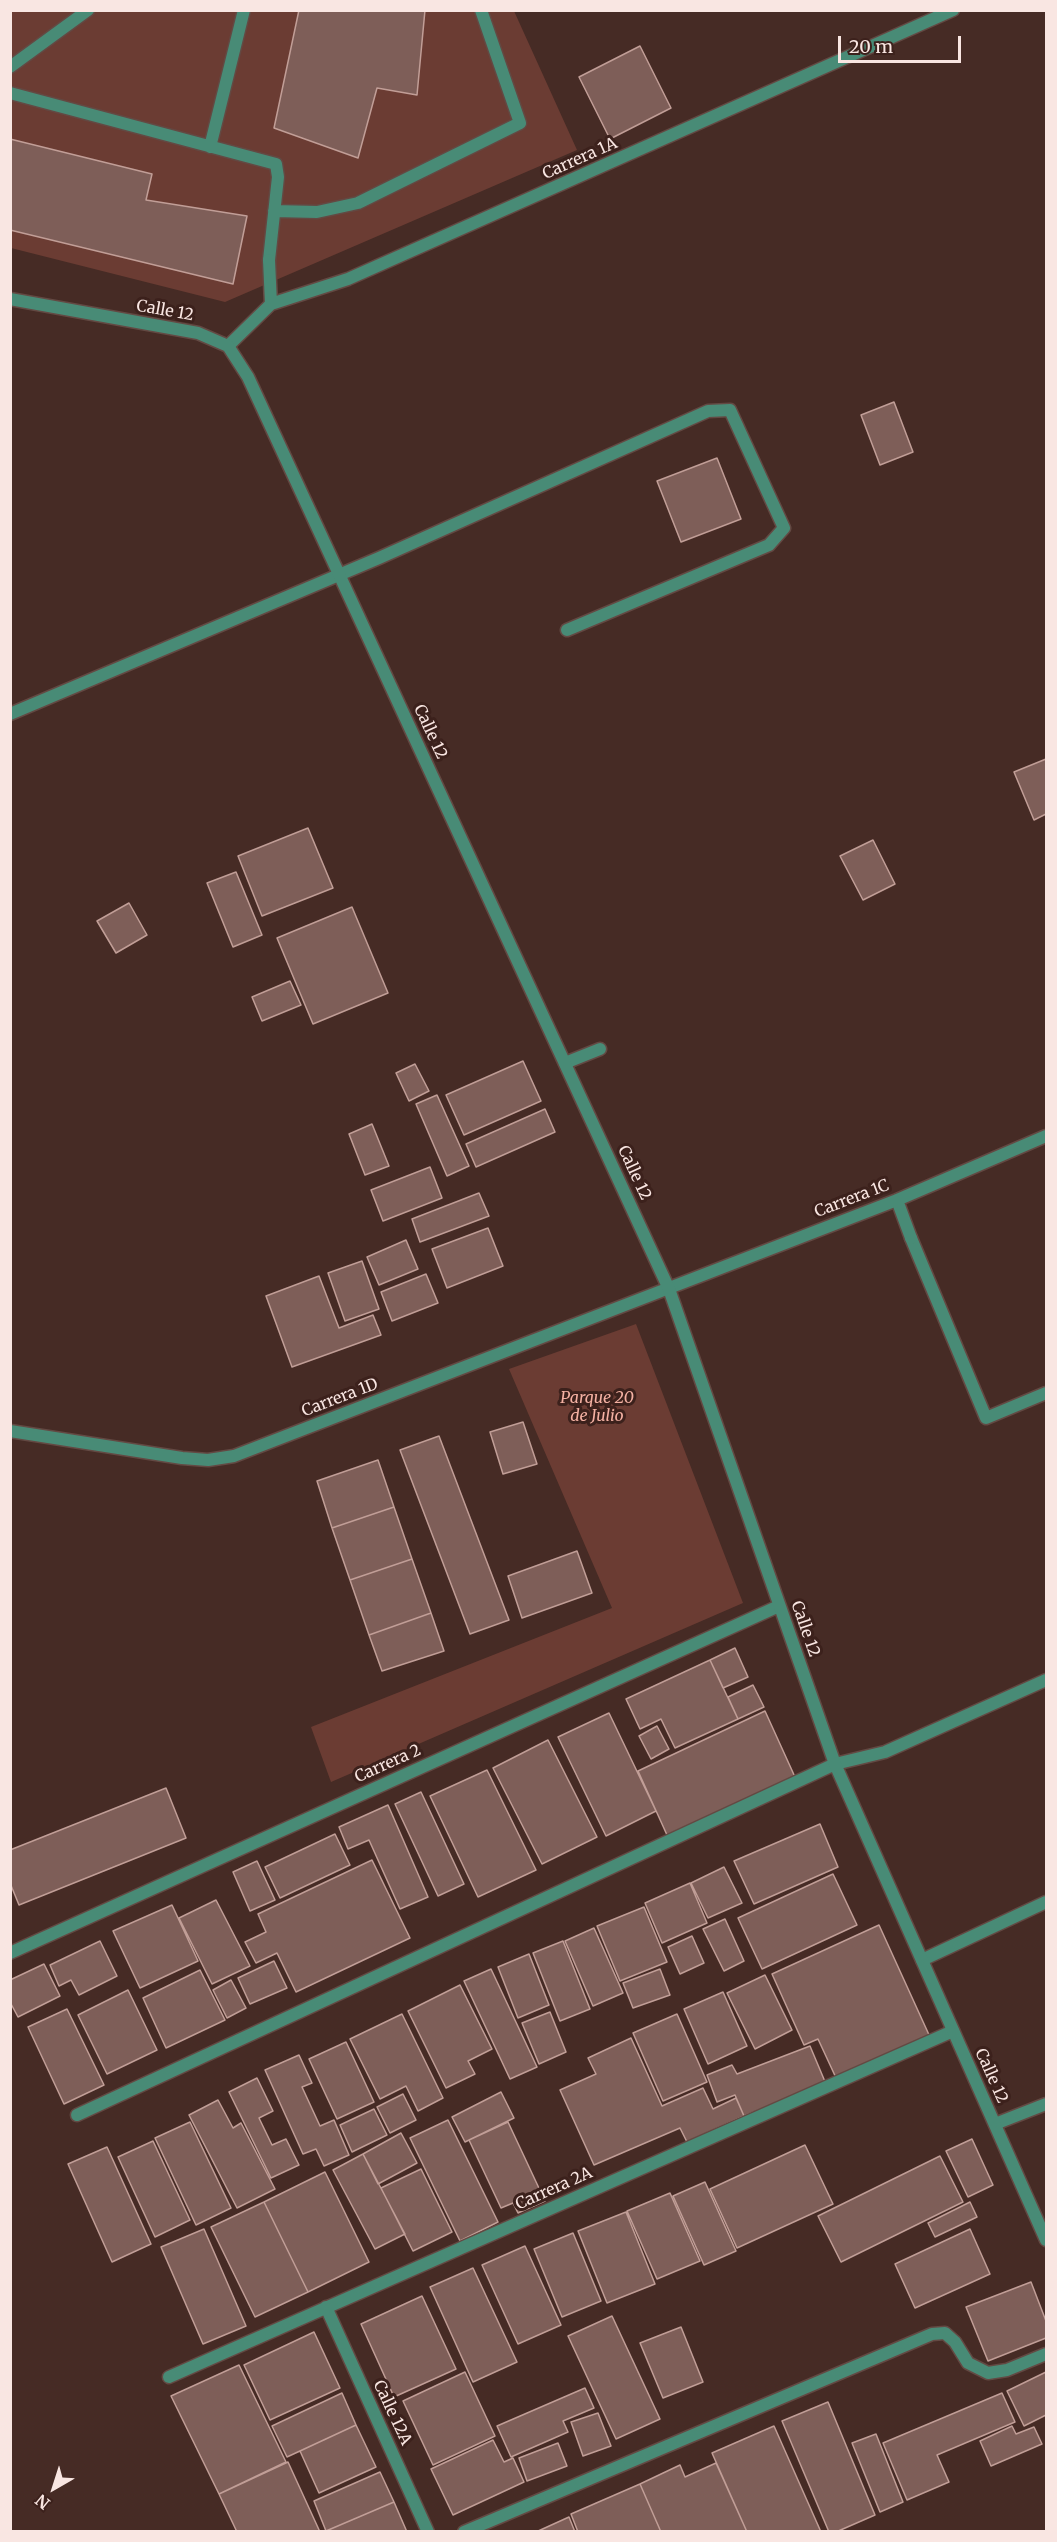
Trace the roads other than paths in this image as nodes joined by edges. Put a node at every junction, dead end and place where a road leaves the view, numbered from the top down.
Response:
1 (88, 10) edge
2 (244, 10) edge
3 (481, 10) edge
4 (953, 10) edge
5 (10, 67) edge
6 (10, 93) edge
7 (210, 147) junction
8 (274, 211) junction
9 (10, 299) edge
10 (271, 303) junction
11 (228, 346) junction
12 (339, 574) junction
13 (567, 630) dead end
14 (10, 714) edge
15 (600, 1049) dead end
16 (565, 1063) junction
17 (1047, 1136) edge
18 (897, 1200) junction
19 (669, 1289) junction
20 (1047, 1393) edge
21 (10, 1431) edge
22 (779, 1606) junction
23 (1047, 1680) edge
24 (834, 1764) junction
25 (1047, 1902) edge
26 (10, 1953) edge
27 (922, 1960) junction
28 (953, 2031) junction
29 (1047, 2104) edge
30 (77, 2115) dead end
31 (995, 2124) junction
32 (1047, 2240) edge
33 (326, 2307) junction
34 (1047, 2354) edge
35 (169, 2377) dead end
36 (428, 2532) edge
37 (464, 2532) edge

1 - 5 street
2 - 7 street
3 - 8 street
4 - 10 street, Carrera 1A
6 - 7 street
7 - 8 street
8 - 10 street
9 - 11 street, Calle 12
10 - 11 street, Carrera 1A
11 - 12 street, Calle 12
12 - 13 street
12 - 14 street
12 - 16 street, Calle 12
15 - 16 street
16 - 19 street, Calle 12
17 - 18 street, Carrera 1C
18 - 19 street, Carrera 1C
18 - 20 street
19 - 21 street, Carrera 1D
19 - 22 street, Calle 12
22 - 24 street, Calle 12
22 - 26 street, Carrera 2
23 - 24 street
24 - 27 street, Calle 12
24 - 30 street
25 - 27 street
27 - 28 street, Calle 12
28 - 31 street, Calle 12
28 - 33 street, Carrera 2A
29 - 31 street
31 - 32 street, Calle 12
33 - 35 street, Carrera 2A
33 - 36 street, Calle 12A
34 - 37 street

